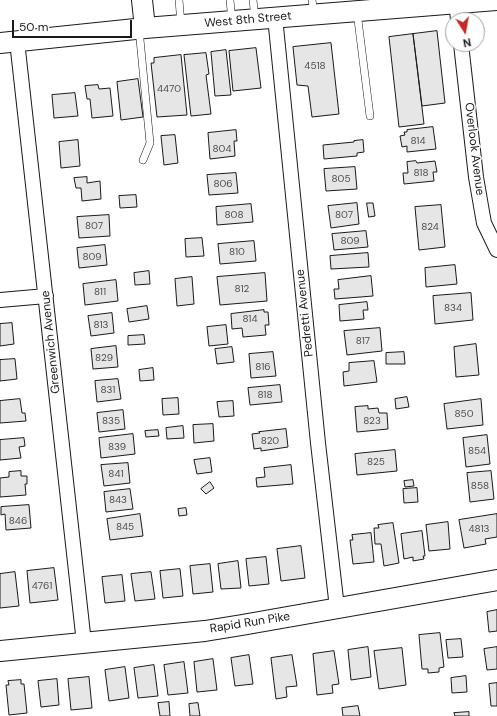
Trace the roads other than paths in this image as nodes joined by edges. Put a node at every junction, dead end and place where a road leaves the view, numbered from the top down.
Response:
1 (142, 0) edge
2 (179, 0) edge
3 (230, 0) edge
4 (497, 0) edge
5 (313, 7) edge
6 (457, 8) edge
7 (254, 10) edge
8 (357, 12) junction
9 (275, 17) junction
10 (232, 21) junction
11 (181, 26) junction
12 (142, 29) junction
13 (9, 42) edge
14 (462, 52) edge
15 (370, 116) dead end
16 (143, 160) dead end
17 (497, 250) edge
18 (46, 296) junction
19 (0, 300) edge
20 (497, 580) edge
21 (338, 608) junction
22 (84, 643) junction
23 (0, 651) edge

1 - 12 street
2 - 11 lane
3 - 10 lane
4 - 6 street, West 8th Street
5 - 8 street, West 8th Street
5 - 9 street, West 8th Street
6 - 8 street, West 8th Street
7 - 9 street, West 8th Street
7 - 10 street, West 8th Street
8 - 15 lane
9 - 21 street, Pedretti Avenue
10 - 11 street, West 8th Street
11 - 12 street, West 8th Street
12 - 13 street, West 8th Street
12 - 16 lane
13 - 18 street, Greenwich Avenue
14 - 17 street, Overlook Avenue
18 - 19 street
18 - 22 street, Greenwich Avenue
20 - 21 street, Rapid Run Pike
21 - 22 street, Rapid Run Pike
22 - 23 street, Rapid Run Pike

